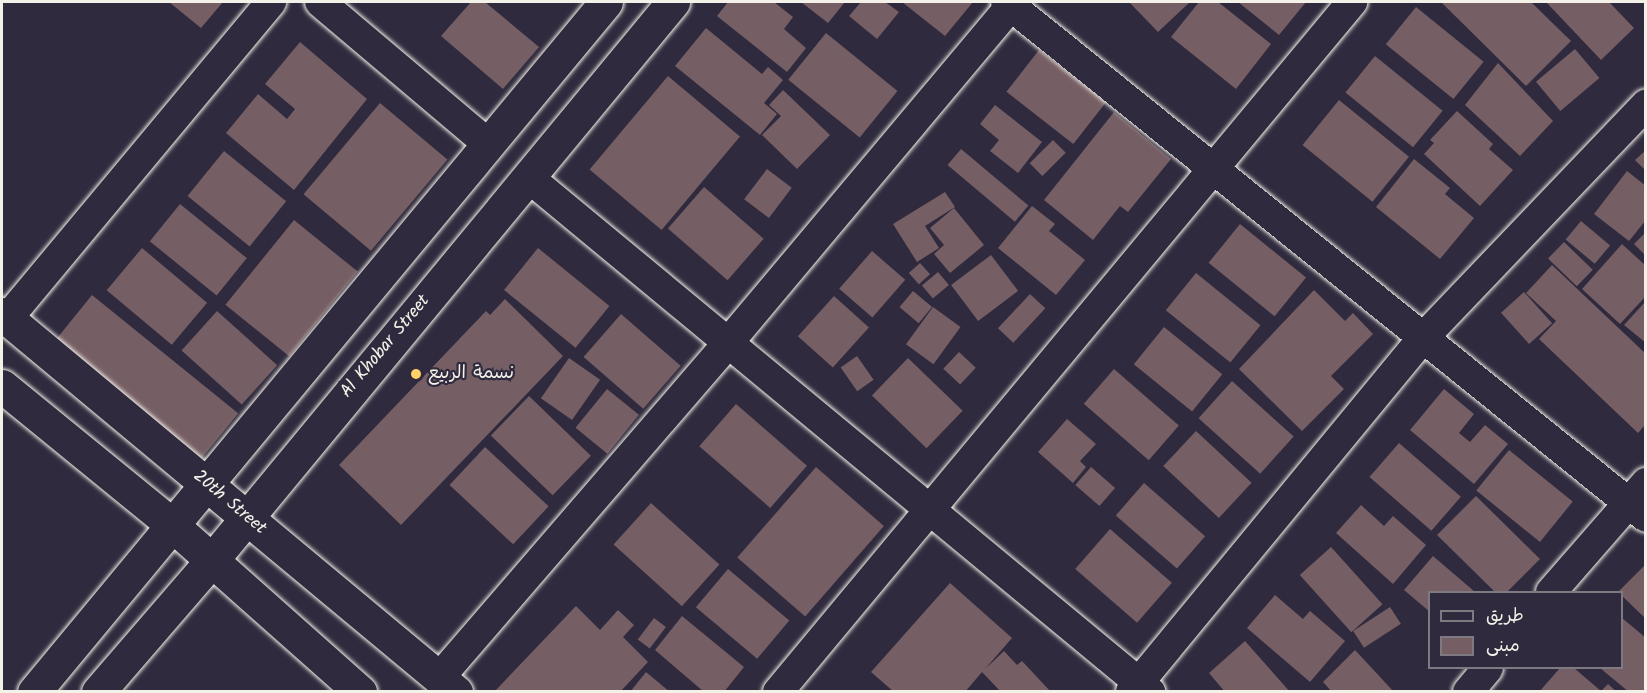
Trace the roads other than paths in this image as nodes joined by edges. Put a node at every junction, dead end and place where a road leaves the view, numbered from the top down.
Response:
1 (271, 2) edge
2 (320, 2) edge
3 (606, 2) edge
4 (673, 2) edge
5 (1352, 2) edge
6 (1010, 3) edge
7 (1646, 105) edge
8 (489, 145) junction
9 (1214, 169) junction
10 (528, 177) junction
11 (4, 316) edge
12 (1423, 338) junction
13 (728, 343) junction
14 (2, 386) edge
15 (205, 483) junction
16 (1639, 501) edge
17 (931, 511) junction
18 (245, 516) junction
19 (171, 524) junction
20 (212, 560) junction
21 (1552, 591) edge
22 (1487, 669) edge
23 (447, 685) edge
24 (1140, 688) edge
25 (34, 692) edge
26 (98, 692) edge
27 (360, 692) edge
28 (778, 692) edge
29 (1468, 692) edge

1 - 11 street
2 - 8 street
3 - 8 street
4 - 10 street, Al Khobar Street
5 - 9 street
6 - 9 street
6 - 13 street
7 - 12 street
8 - 15 street
9 - 12 street
9 - 17 street
10 - 13 street
10 - 18 street, Al Khobar Street
11 - 15 street, 20th Street
12 - 16 street
12 - 24 street
13 - 17 street
13 - 23 street
14 - 19 street
15 - 18 street, 20th Street
15 - 19 street
16 - 21 street
17 - 24 street
17 - 28 street
18 - 20 street, Al Khobar Street
18 - 23 street, 20th Street
19 - 20 street
19 - 25 street
20 - 26 street, Al Khobar Street
20 - 27 street
22 - 29 street

